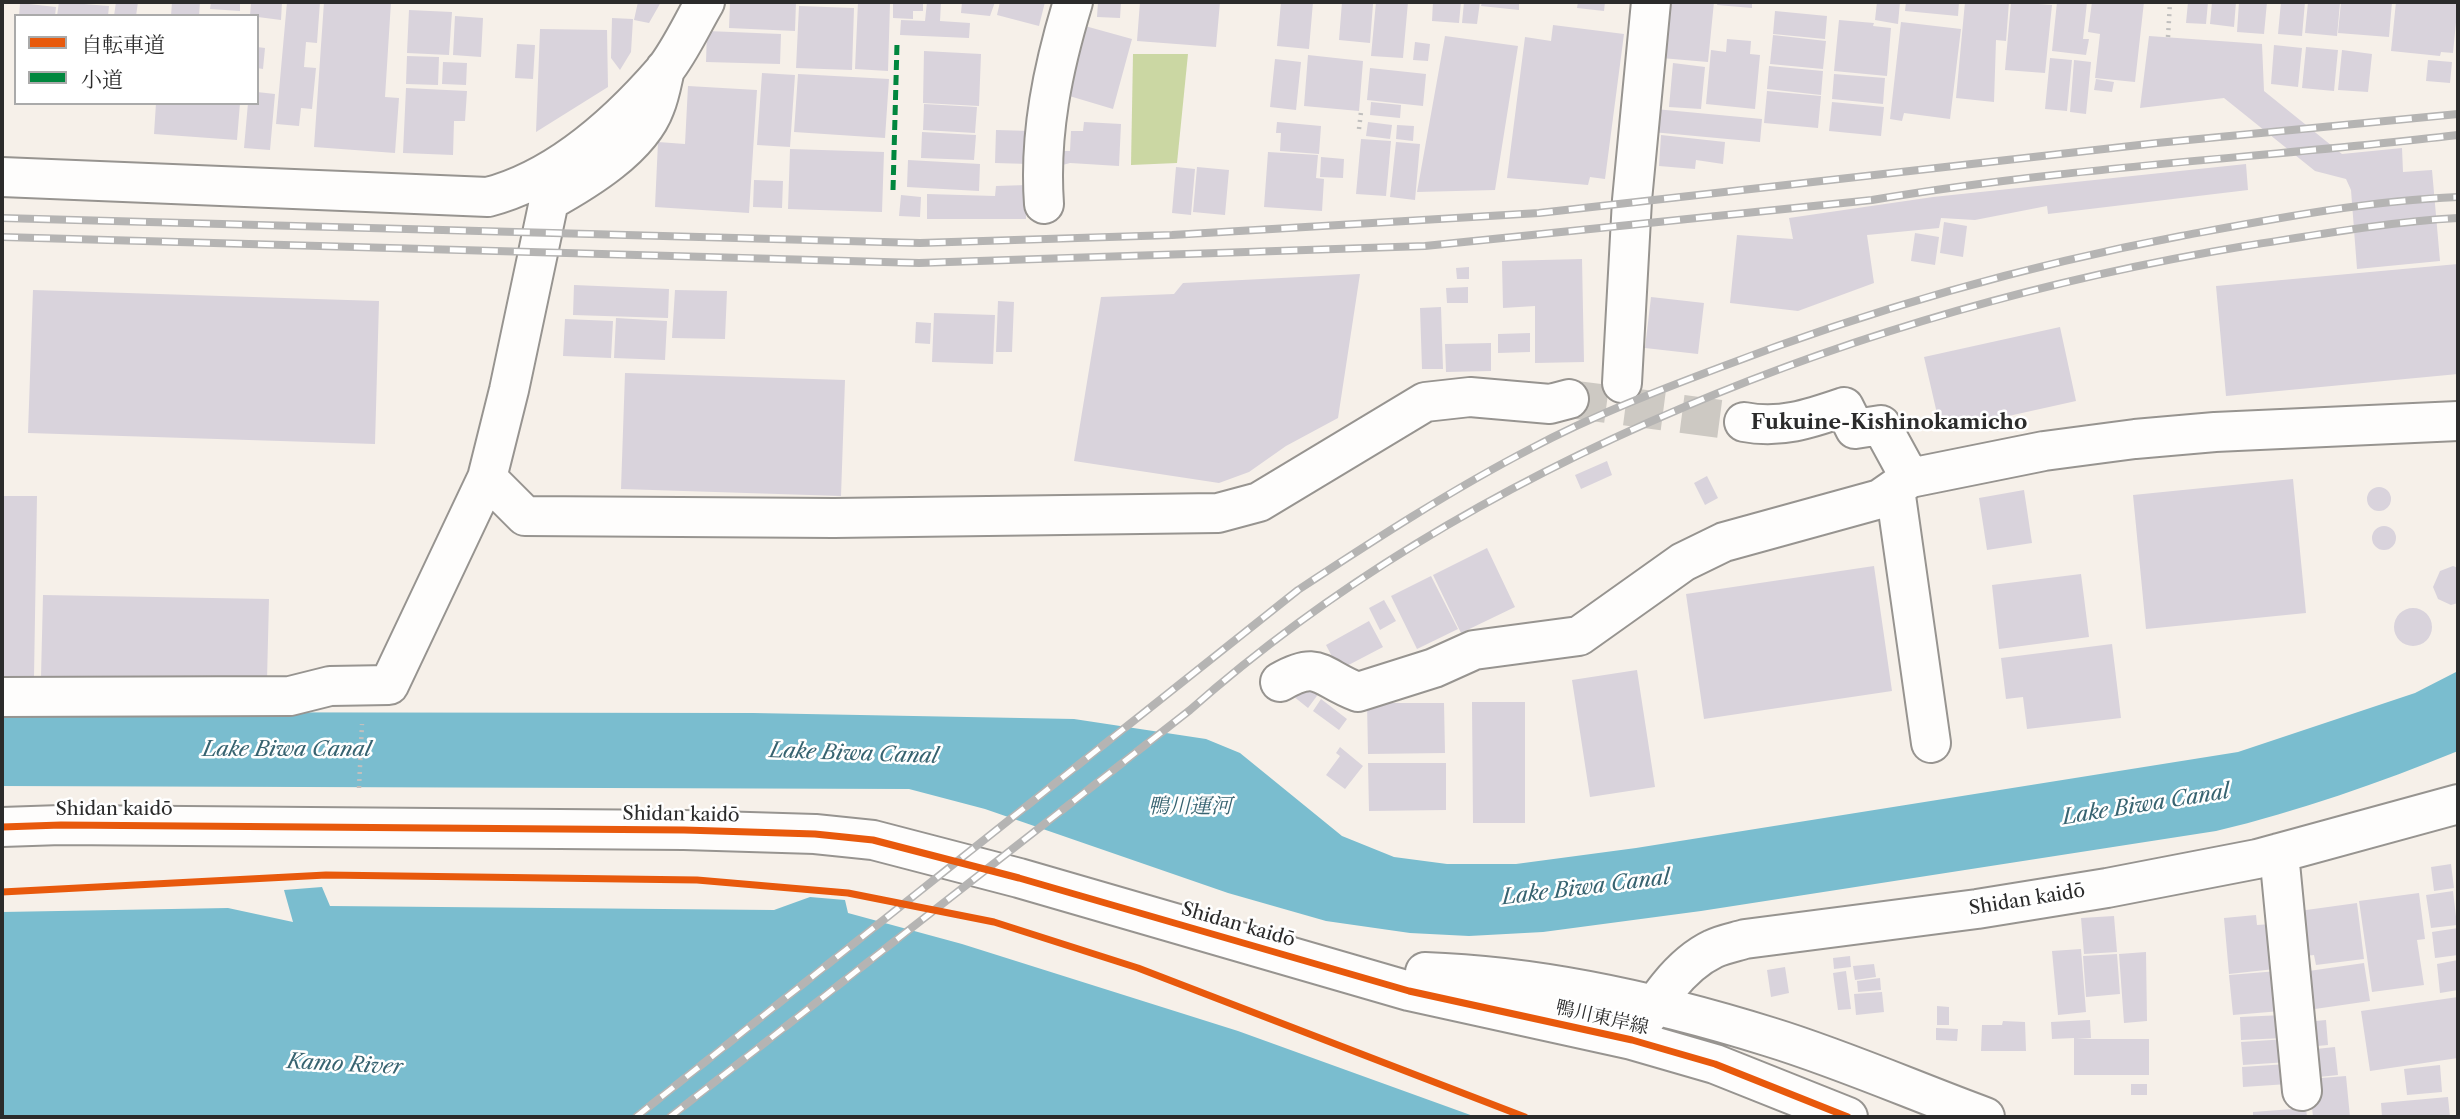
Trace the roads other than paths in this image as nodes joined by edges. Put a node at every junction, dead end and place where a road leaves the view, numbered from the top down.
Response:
1 (705, 2) edge
2 (1073, 2) edge
3 (1651, 2) edge
4 (665, 69) junction
5 (2, 177) edge
6 (1044, 204) dead end
7 (1622, 383) dead end
8 (1569, 399) tunnel mouth
9 (2458, 421) edge
10 (1744, 422) tunnel mouth
11 (486, 478) junction
12 (1902, 483) junction
13 (1280, 682) dead end
14 (2, 697) edge
15 (1931, 743) dead end
16 (2458, 804) edge
17 (2, 827) edge
18 (2279, 853) junction
19 (1342, 969) junction
20 (1654, 1004) junction
21 (1632, 1040) junction
22 (2302, 1091) dead end
23 (1977, 1114) edge
24 (1848, 1117) edge

1 - 4 street
2 - 6 street
3 - 7 street
4 - 5 street
4 - 11 street
8 - 11 street
9 - 12 street
10 - 12 street
11 - 14 street
12 - 13 street
12 - 15 street
16 - 18 street, Shidan kaidō
17 - 19 street, Shidan kaidō
18 - 20 street, Shidan kaidō
18 - 22 street
19 - 20 street, 鴨川東岸線
19 - 21 street, 鴨川東岸線
20 - 21 street, Shidan kaidō
20 - 23 street, 鴨川東岸線
21 - 24 street, 鴨川東岸線

